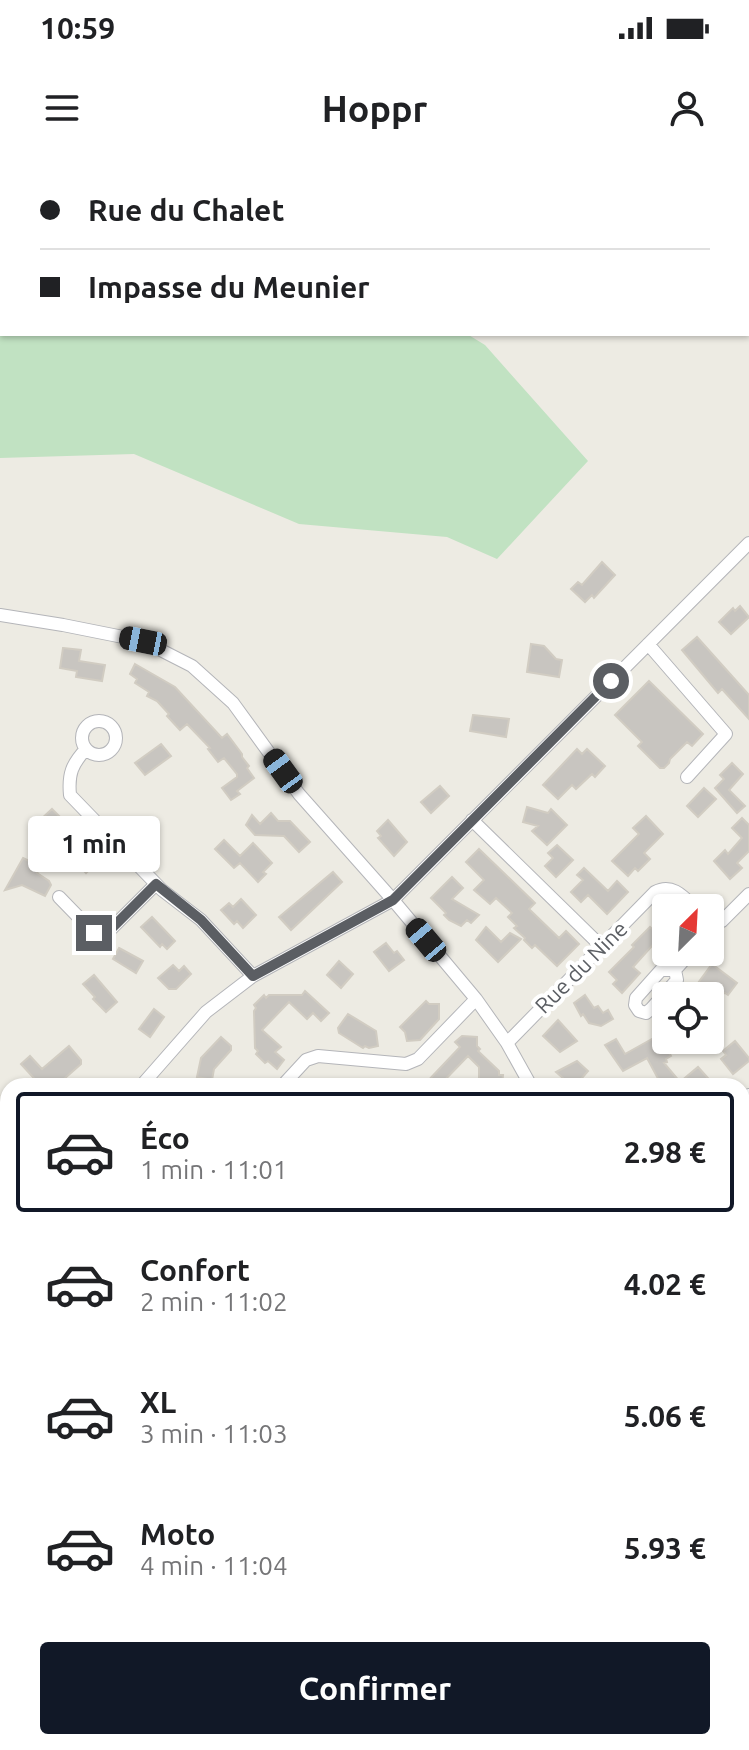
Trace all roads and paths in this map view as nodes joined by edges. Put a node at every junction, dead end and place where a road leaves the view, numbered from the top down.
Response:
1 (749, 543) edge
2 (0, 615) edge
3 (648, 644) junction
4 (86, 749) dead end
5 (687, 777) dead end
6 (472, 820) junction
7 (156, 884) junction
8 (653, 894) edge
9 (681, 894) edge
10 (749, 894) edge
11 (652, 895) edge
12 (59, 897) dead end
13 (393, 900) junction
14 (724, 919) edge
15 (602, 947) junction
16 (679, 966) edge
17 (675, 970) dead end
18 (253, 976) junction
19 (476, 999) junction
20 (507, 1043) junction
21 (148, 1078) edge
22 (289, 1078) edge
23 (527, 1078) edge

1 - 3 street
2 - 13 street
3 - 5 street
3 - 6 street
4 - 7 street
6 - 13 street
6 - 15 street
7 - 12 street
7 - 18 street
8 - 9 street, Rue du Nine
10 - 14 street
11 - 15 street, Rue du Nine
13 - 18 street
13 - 19 street
15 - 20 street, Rue du Nine
16 - 17 street
18 - 21 street
19 - 20 street
19 - 22 street
20 - 23 street

